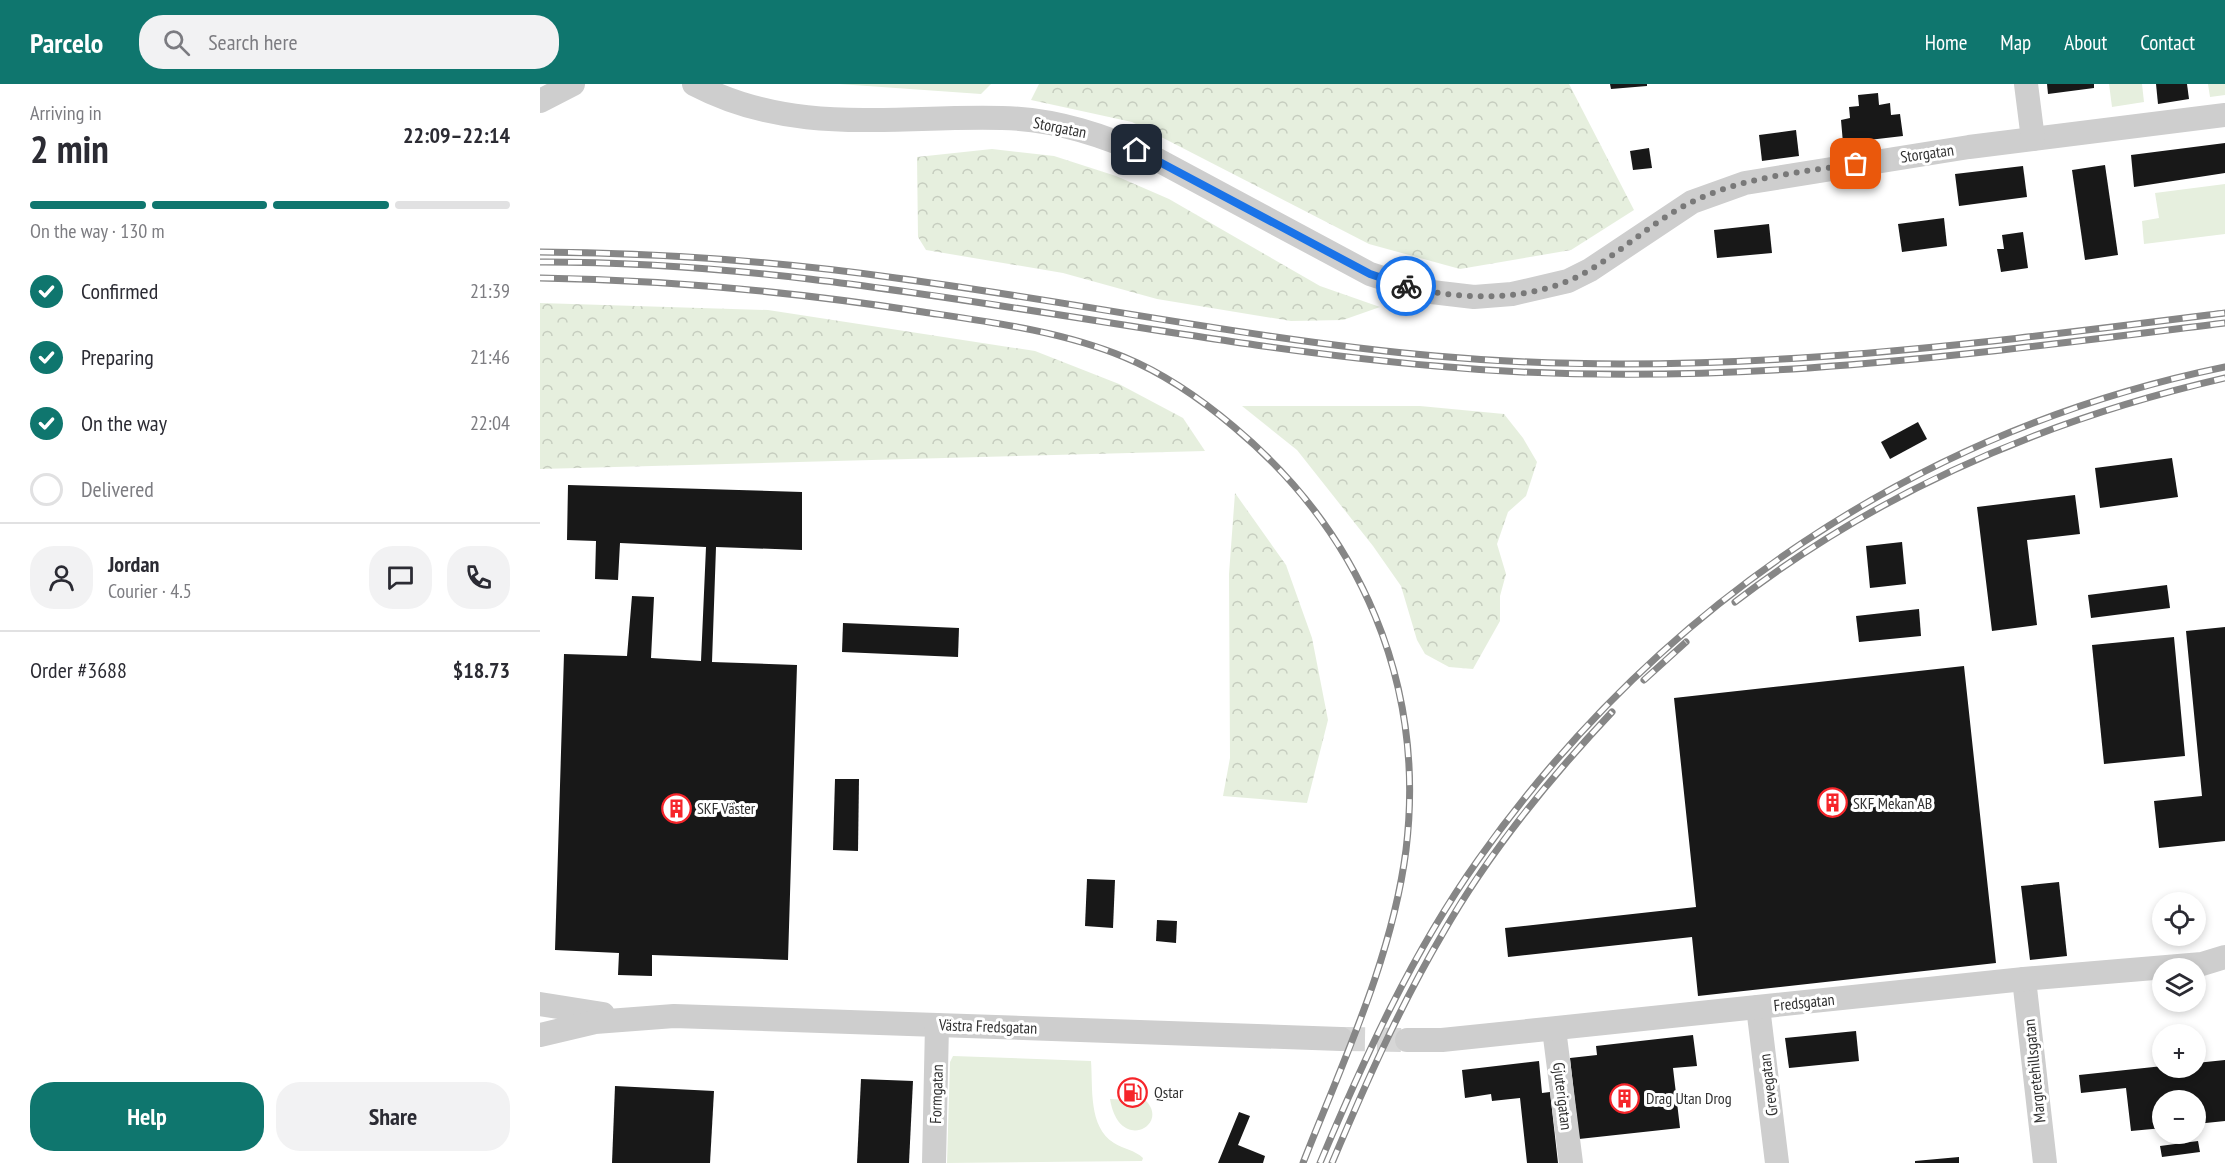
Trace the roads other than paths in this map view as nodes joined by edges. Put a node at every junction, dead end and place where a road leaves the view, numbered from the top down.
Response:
1 (573, 84) edge
2 (694, 84) edge
3 (2026, 84) edge
4 (540, 101) edge
5 (2225, 116) edge
6 (2032, 139) junction
7 (2217, 963) edge
8 (2024, 979) junction
9 (540, 1004) edge
10 (1758, 1007) junction
11 (636, 1018) junction
12 (937, 1025) junction
13 (1554, 1029) junction
14 (540, 1035) edge
15 (1341, 1039) tunnel mouth
16 (1407, 1040) tunnel mouth
17 (934, 1163) edge
18 (1571, 1163) edge
19 (1777, 1163) edge
20 (2045, 1163) edge

1 - 4 street
2 - 6 street, Storgatan
3 - 6 street
5 - 6 street, Storgatan
7 - 8 street, Fredsgatan
8 - 10 street, Fredsgatan
8 - 20 street, Margretehillsgatan
9 - 11 street, Västra Fredsgatan
10 - 13 street, Fredsgatan
10 - 19 street, Grevegatan
11 - 12 street, Västra Fredsgatan
11 - 14 street, Västra Fredsgatan
12 - 15 street, Västra Fredsgatan
12 - 17 street, Formgatan
13 - 16 street, Fredsgatan
13 - 18 street, Gjuterigatan

